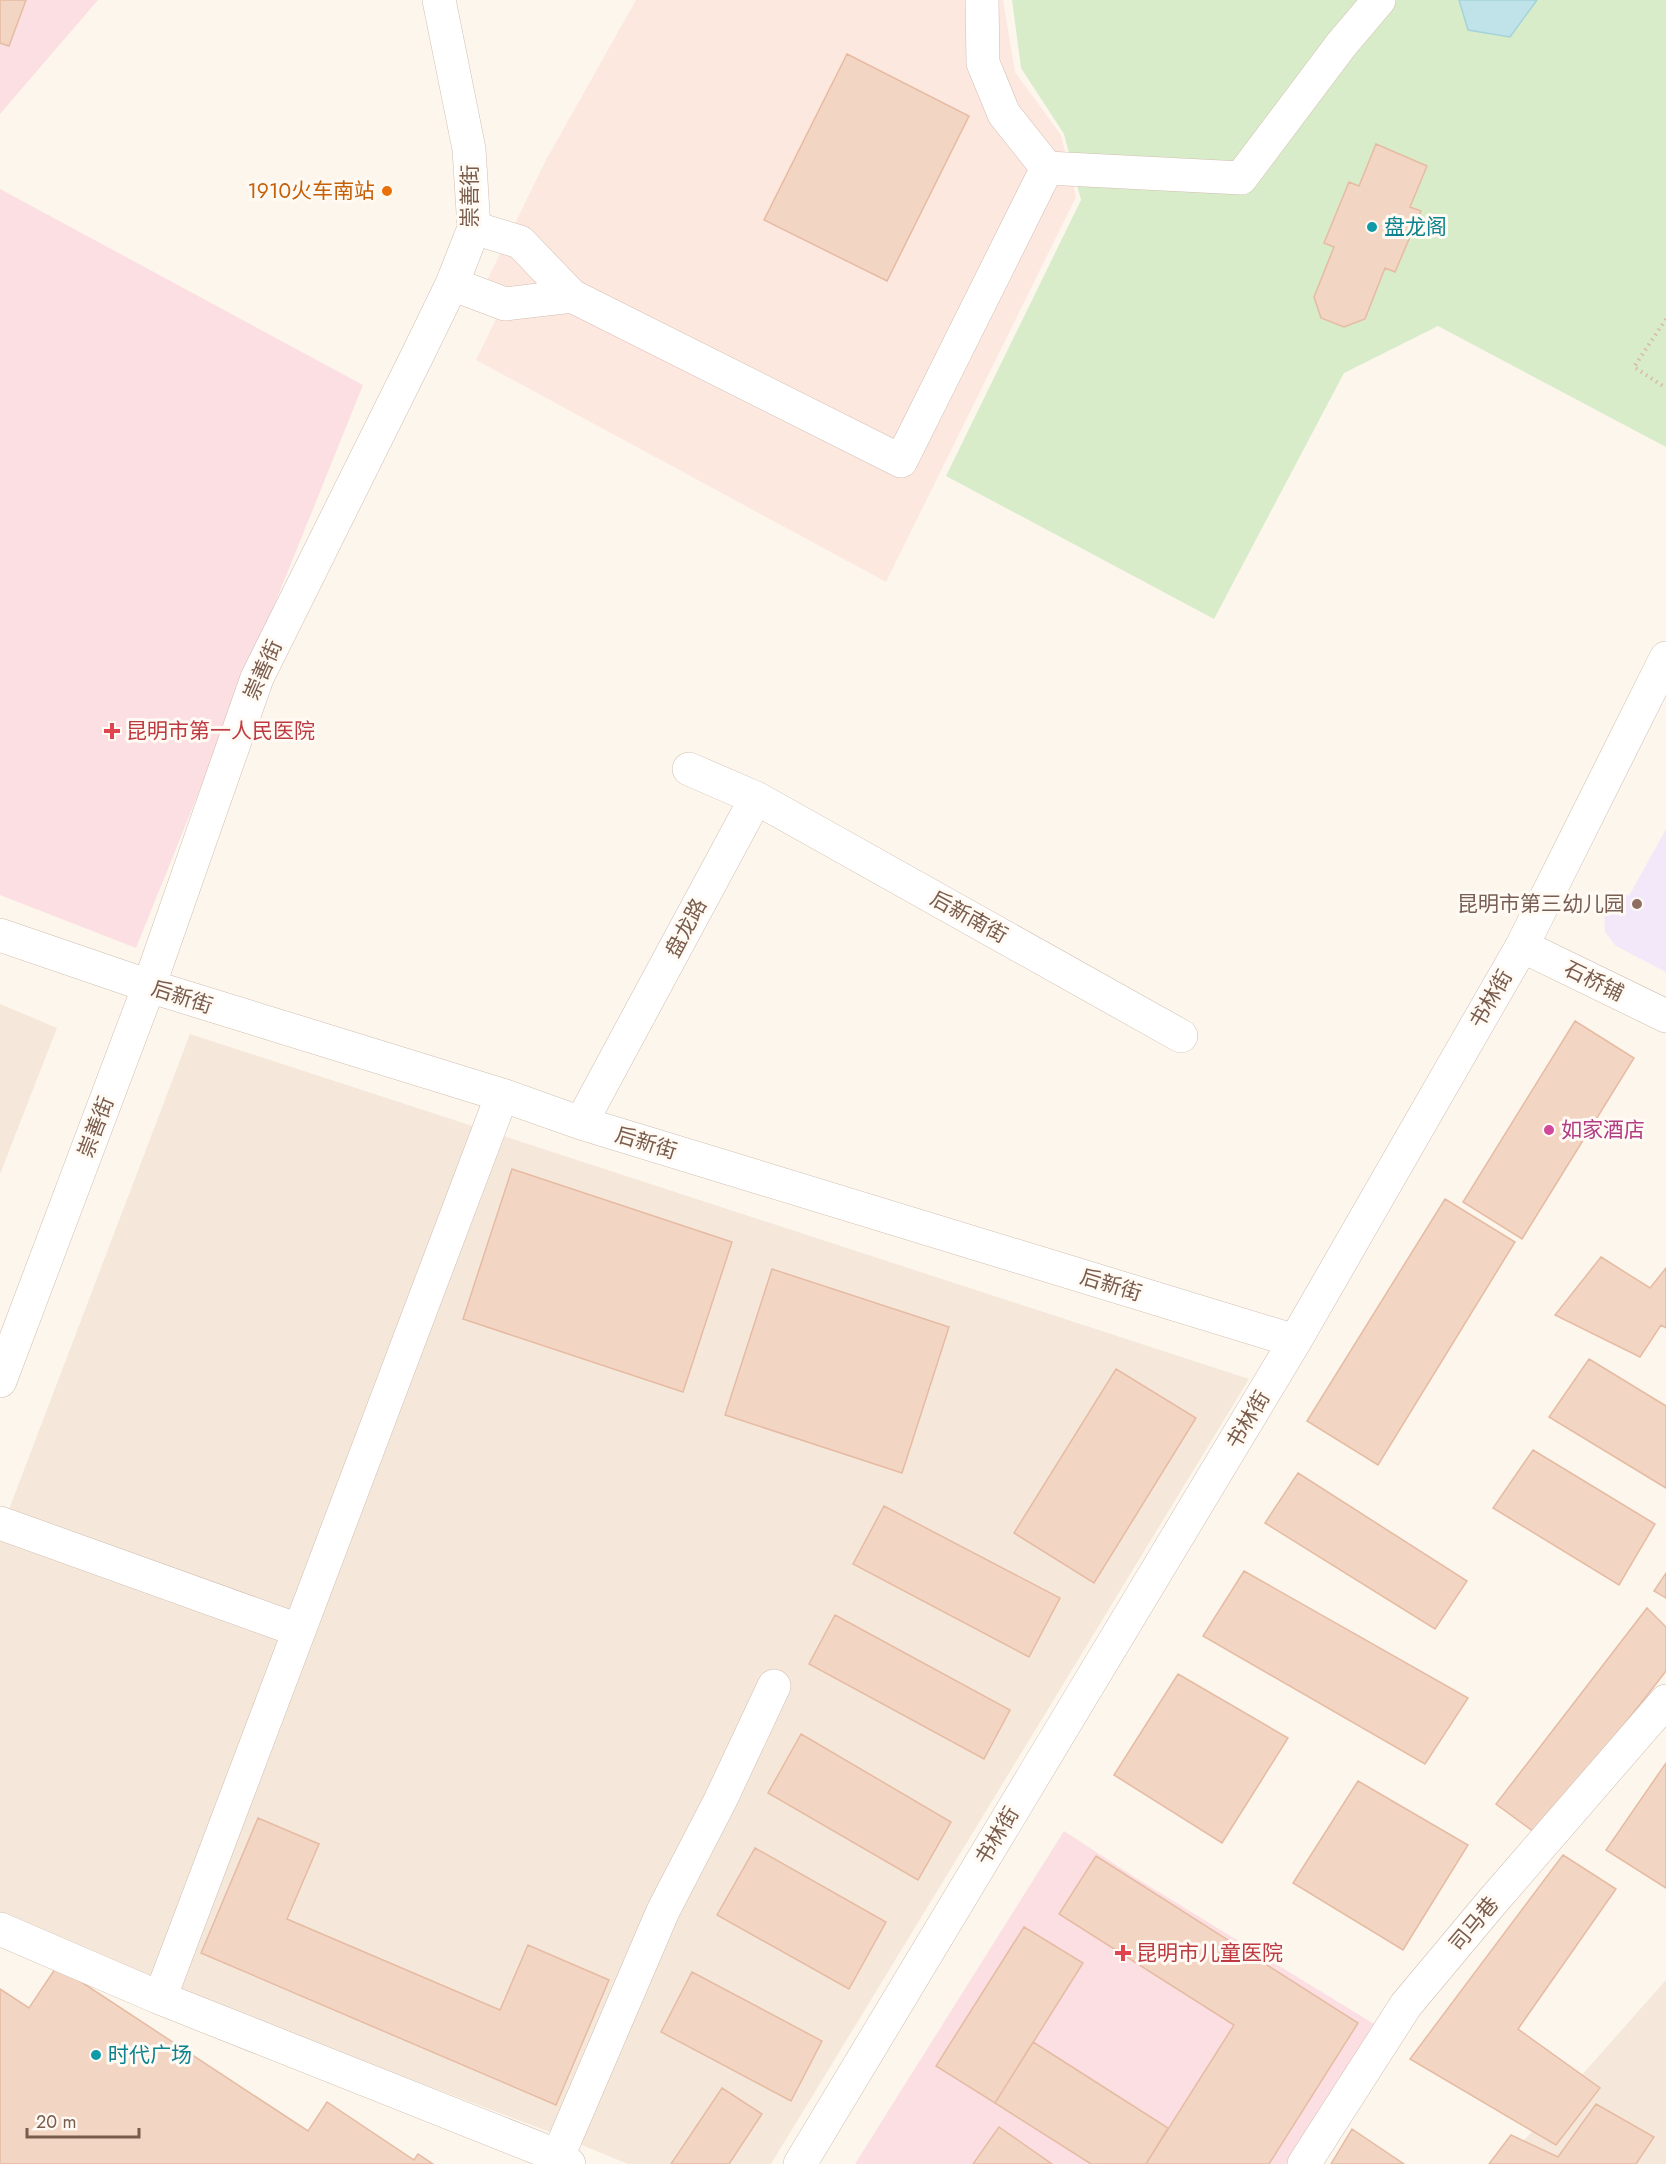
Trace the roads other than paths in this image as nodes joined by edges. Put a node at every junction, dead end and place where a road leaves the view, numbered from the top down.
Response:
1 (439, 0) edge
2 (982, 0) edge
3 (1379, 0) edge
4 (1047, 168) junction
5 (474, 228) junction
6 (452, 284) junction
7 (572, 296) junction
8 (1666, 658) edge
9 (689, 769) dead end
10 (756, 798) junction
11 (0, 935) edge
12 (1521, 946) junction
13 (149, 986) junction
14 (1666, 1016) edge
15 (1181, 1036) dead end
16 (502, 1095) junction
17 (581, 1123) junction
18 (1295, 1341) junction
19 (0, 1381) edge
20 (0, 1523) edge
21 (298, 1630) junction
22 (774, 1686) dead end
23 (1666, 1701) edge
24 (0, 1929) edge
25 (160, 1998) junction
26 (564, 2160) edge
27 (800, 2164) edge
28 (1304, 2164) edge

1 - 5 street, 崇善街
2 - 4 street
3 - 4 street
4 - 7 street
5 - 6 street, 崇善街
5 - 7 street
6 - 7 street
6 - 13 street, 崇善街
8 - 12 street, 书林街
9 - 10 street
10 - 15 street, 后新南街
10 - 17 street, 盘龙路
11 - 13 street, 后新街
12 - 14 street, 石桥铺
12 - 18 street, 书林街
13 - 16 street, 后新街
13 - 19 street, 崇善街
16 - 17 street, 后新街
16 - 21 street
17 - 18 street, 后新街
18 - 27 street, 书林街
20 - 21 street
21 - 25 street
22 - 26 street
23 - 28 street, 司马巷
24 - 25 street
25 - 26 street

